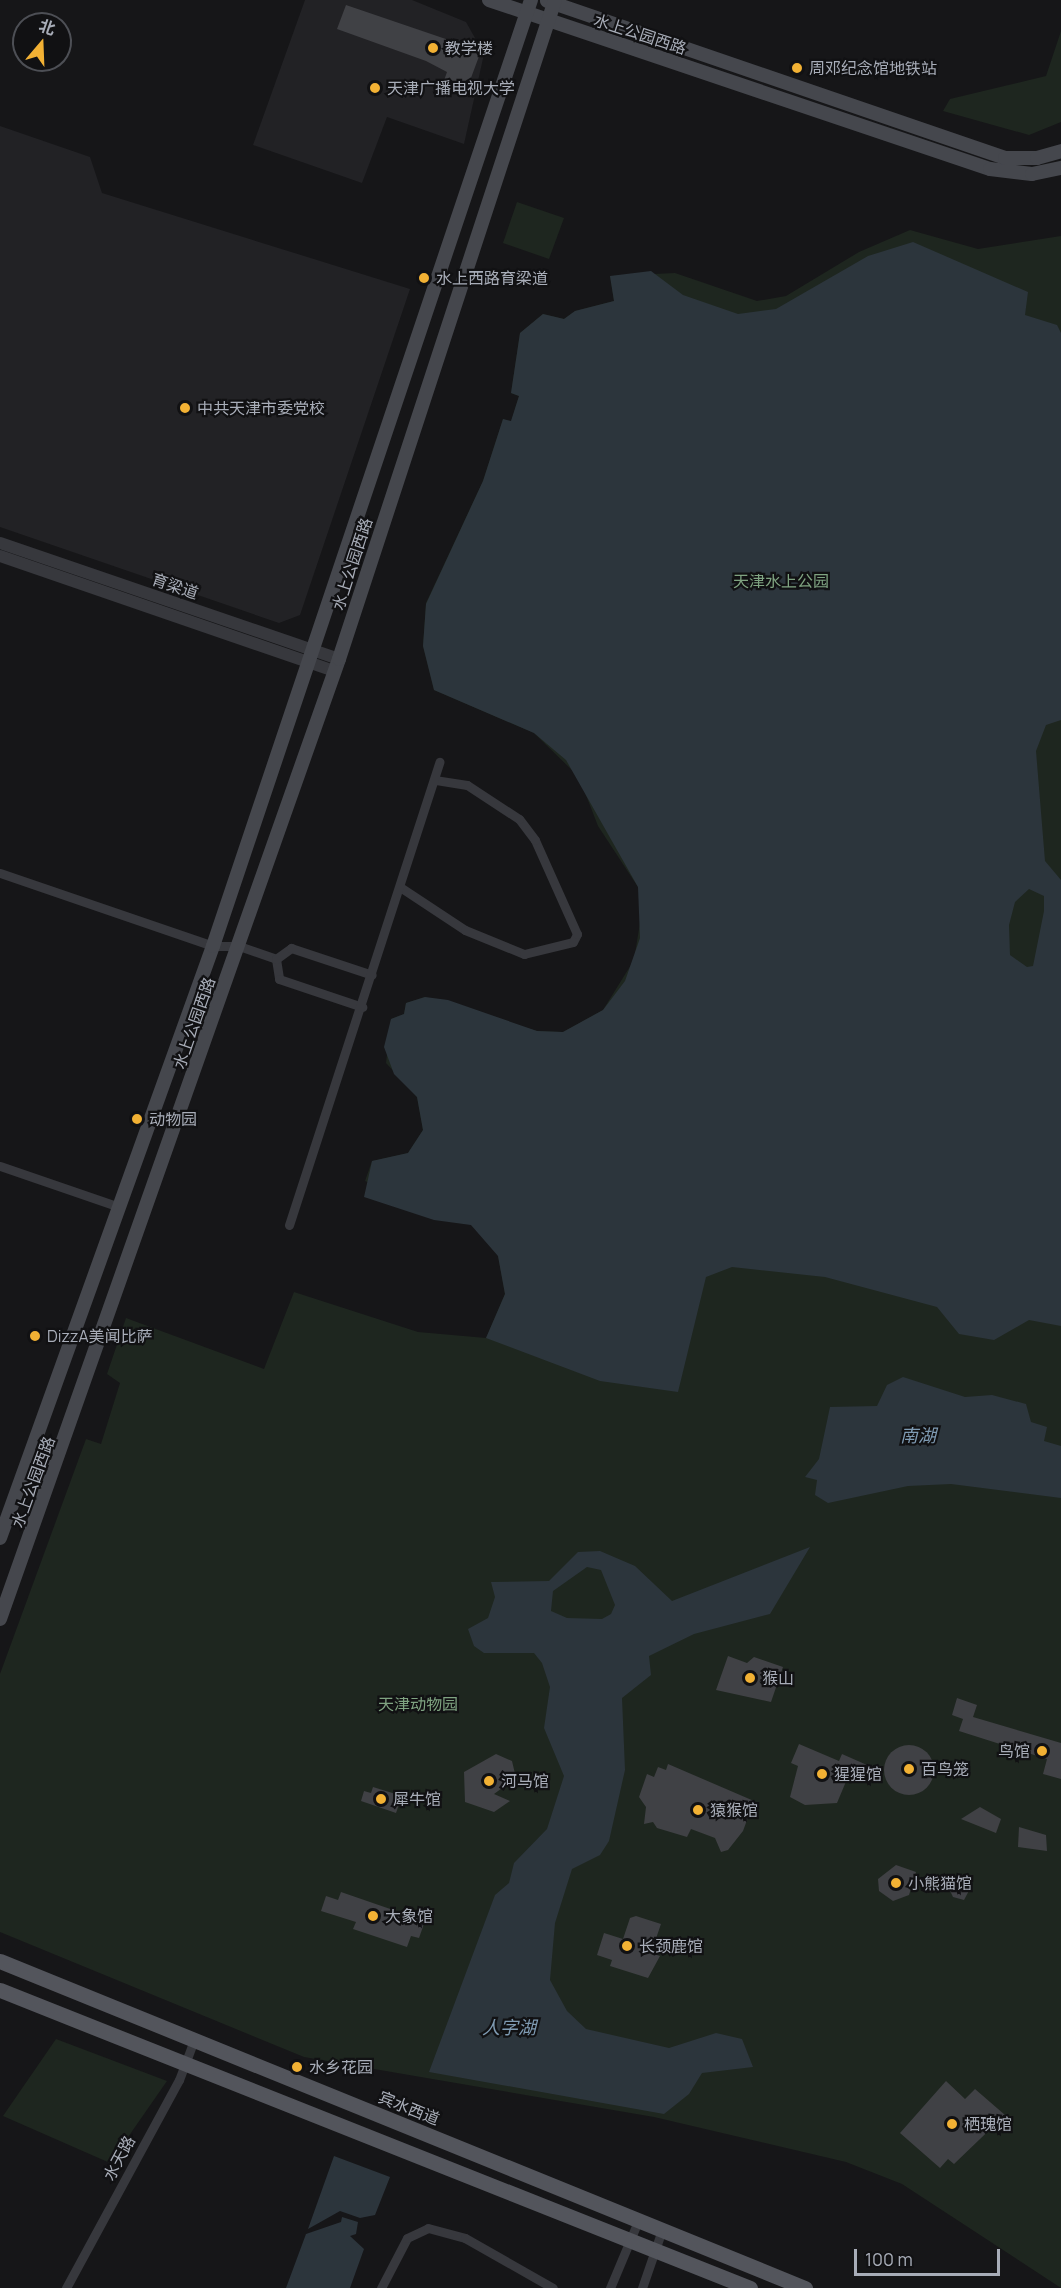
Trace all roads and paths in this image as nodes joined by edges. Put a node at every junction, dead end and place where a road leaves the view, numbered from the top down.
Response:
1 (489, 0) edge
2 (551, 1) edge
3 (529, 7) edge
4 (550, 22) junction
5 (1061, 151) edge
6 (1061, 168) edge
7 (0, 543) edge
8 (0, 556) edge
9 (310, 656) junction
10 (337, 665) junction
11 (439, 762) dead end
12 (434, 780) junction
13 (0, 873) edge
14 (400, 887) junction
15 (213, 946) junction
16 (239, 946) junction
17 (276, 959) junction
18 (372, 975) junction
19 (362, 1007) junction
20 (0, 1166) edge
21 (120, 1207) junction
22 (289, 1225) dead end
23 (0, 1538) edge
24 (0, 1619) edge
25 (0, 1961) edge
26 (0, 1990) edge
27 (194, 2040) junction
28 (186, 2061) junction
29 (639, 2221) junction
30 (662, 2230) junction
31 (631, 2241) junction
32 (655, 2251) junction
33 (66, 2288) edge
34 (381, 2288) edge
35 (553, 2288) edge
36 (610, 2288) edge
37 (642, 2288) edge
38 (750, 2288) edge
39 (805, 2288) edge

1 - 3 main road
2 - 4 main road
2 - 5 main road, 水上公园西路
3 - 4 main road
3 - 9 main road, 水上公园西路
4 - 6 main road, 水上公园西路
4 - 10 main road, 水上公园西路
7 - 9 street, 育梁道
8 - 9 street
9 - 10 street, 育梁道
9 - 15 main road, 水上公园西路
10 - 16 main road, 水上公园西路
11 - 12 street
12 - 14 street
12 - 14 street
13 - 15 street
14 - 18 street
15 - 16 street
15 - 21 main road, 水上公园西路
16 - 17 street
16 - 24 main road, 水上公园西路
17 - 18 street
17 - 19 street
18 - 19 street
19 - 22 street
20 - 21 street
21 - 23 main road, 水上公园西路
25 - 27 main road, 宾水西道
26 - 28 main road
27 - 28 street, 水天路
27 - 29 main road, 宾水西道
28 - 31 main road
28 - 33 street, 水天路
29 - 30 main road, 宾水西道
29 - 31 street
30 - 32 street
30 - 39 main road, 宾水西道
31 - 32 main road
31 - 36 street
32 - 37 street
32 - 38 main road
34 - 35 street

